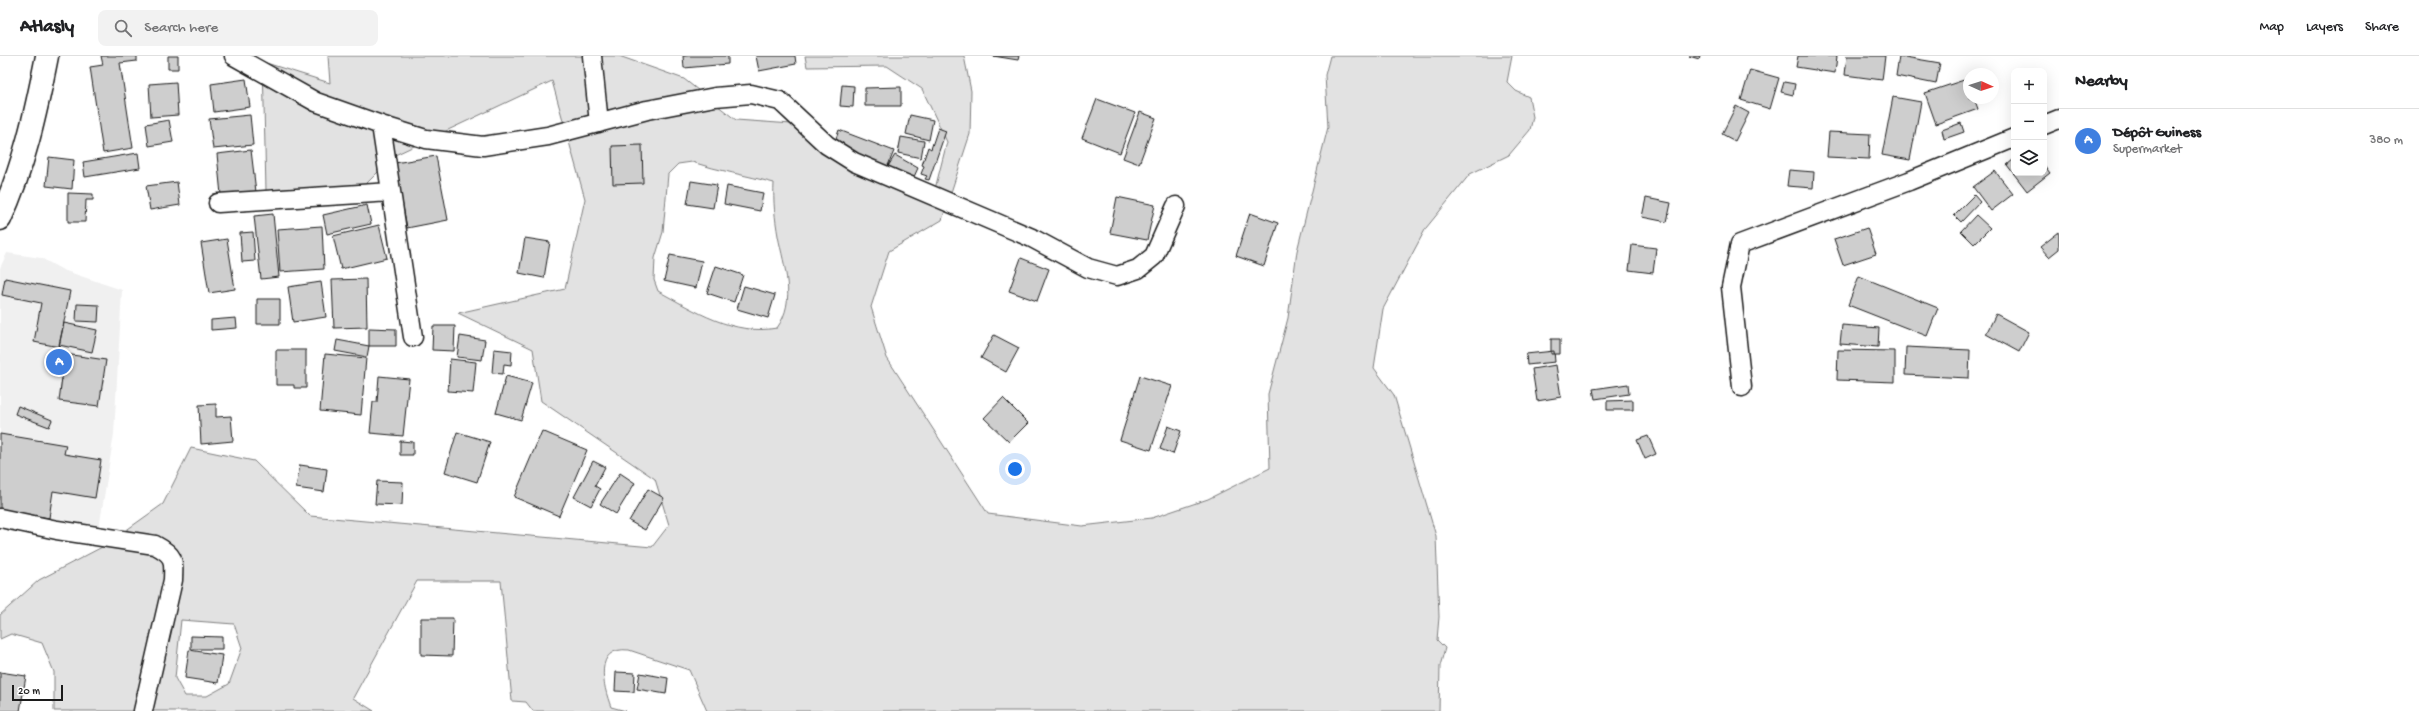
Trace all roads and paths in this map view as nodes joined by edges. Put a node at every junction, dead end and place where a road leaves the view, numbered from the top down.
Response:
1 (47, 56) edge
2 (234, 56) edge
3 (592, 56) edge
4 (2059, 119) edge
5 (599, 123) junction
6 (2047, 124) edge
7 (381, 125) junction
8 (2011, 139) edge
9 (391, 192) junction
10 (218, 203) dead end
11 (1176, 206) dead end
12 (0, 219) edge
13 (413, 337) dead end
14 (1742, 387) dead end
15 (0, 518) edge
16 (143, 711) edge

1 - 12 highway
2 - 7 street
3 - 5 street
4 - 6 street
5 - 7 street
5 - 11 street
7 - 9 street
8 - 14 street
9 - 10 street
9 - 13 street
15 - 16 street

